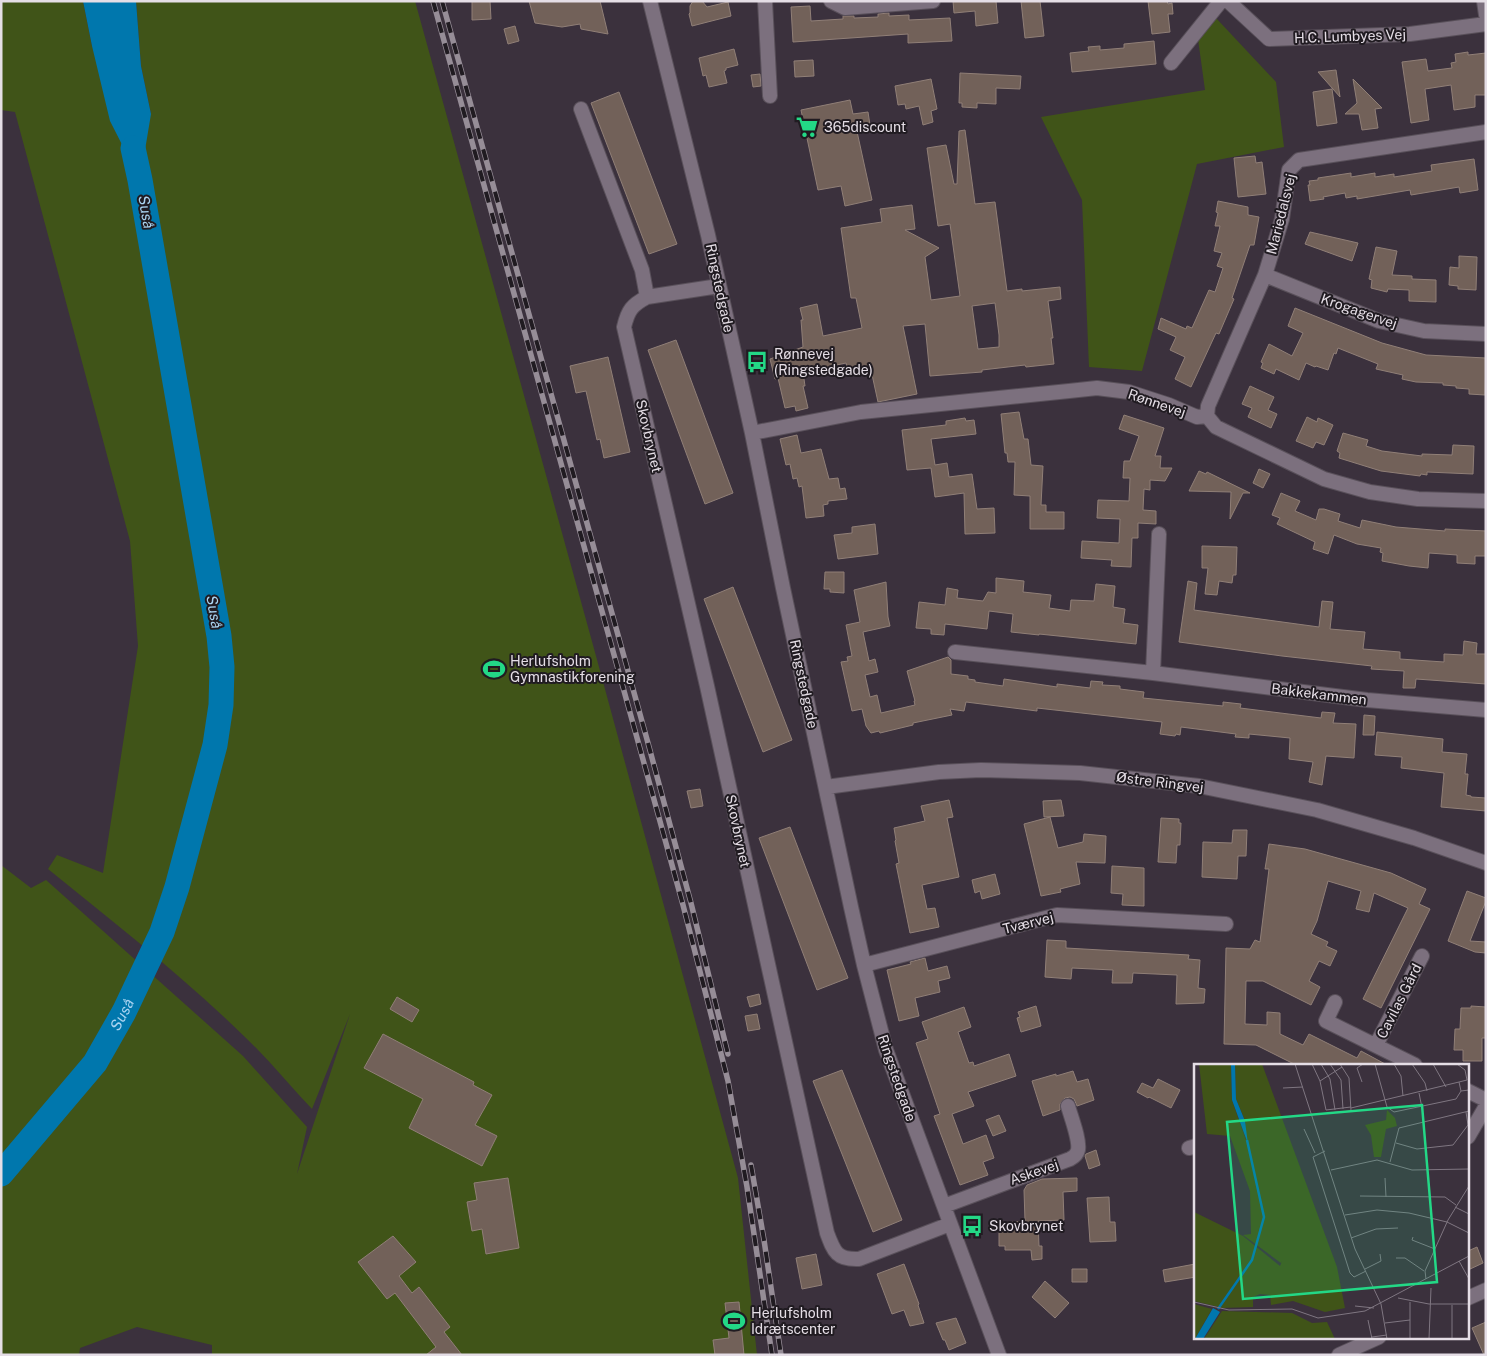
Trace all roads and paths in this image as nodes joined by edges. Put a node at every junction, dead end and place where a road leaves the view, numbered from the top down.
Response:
1 (650, 1) edge
2 (764, 1) edge
3 (832, 1) edge
4 (932, 1) edge
5 (1221, 1) edge
6 (1228, 1) edge
7 (1484, 1) edge
8 (1486, 15) edge
9 (1486, 24) edge
10 (1171, 62) dead end
11 (770, 96) dead end
12 (581, 109) dead end
13 (1486, 132) edge
14 (1264, 275) junction
15 (719, 286) junction
16 (648, 297) junction
17 (1486, 334) edge
18 (1207, 416) junction
19 (752, 432) junction
20 (1486, 501) edge
21 (1159, 534) dead end
22 (955, 652) dead end
23 (1153, 673) junction
24 (1486, 710) edge
25 (826, 786) junction
26 (1486, 863) edge
27 (1226, 924) dead end
28 (1422, 956) dead end
29 (864, 965) junction
30 (1335, 1002) dead end
31 (1376, 1045) junction
32 (1413, 1064) edge
33 (1470, 1092) edge
34 (1486, 1100) edge
35 (1068, 1106) dead end
36 (1486, 1106) edge
37 (1470, 1134) edge
38 (944, 1206) junction
39 (950, 1224) junction
40 (1486, 1290) edge
41 (1470, 1297) edge
42 (1377, 1338) edge
43 (999, 1355) edge
44 (1339, 1355) edge

1 - 15 street, Ringstedgade
2 - 11 street
3 - 4 street
5 - 10 street
6 - 9 street, H.C. Lumbyes Vej
7 - 8 street
12 - 16 street
13 - 14 street, Mariedalsvej
14 - 17 street, Krogagervej
14 - 18 street, Mariedalsvej
15 - 16 street, Skovbrynet
15 - 19 street, Ringstedgade
16 - 39 street, Skovbrynet
18 - 19 street, Rønnevej
18 - 20 street, Rønnevej
19 - 25 street, Ringstedgade
21 - 23 street
22 - 23 street, Bakkekammen
23 - 24 street, Bakkekammen
25 - 26 street, Østre Ringvej
25 - 29 street, Ringstedgade
27 - 29 street, Tværvej
28 - 31 street, Cavilas Gård
29 - 38 street, Ringstedgade
30 - 31 street, Cavilas Gård
31 - 32 street, Cavilas Gård
33 - 34 street
35 - 38 street, Askevej
36 - 37 street
38 - 39 street, Ringstedgade
39 - 43 street, Ringstedgade
40 - 41 street
42 - 44 street

